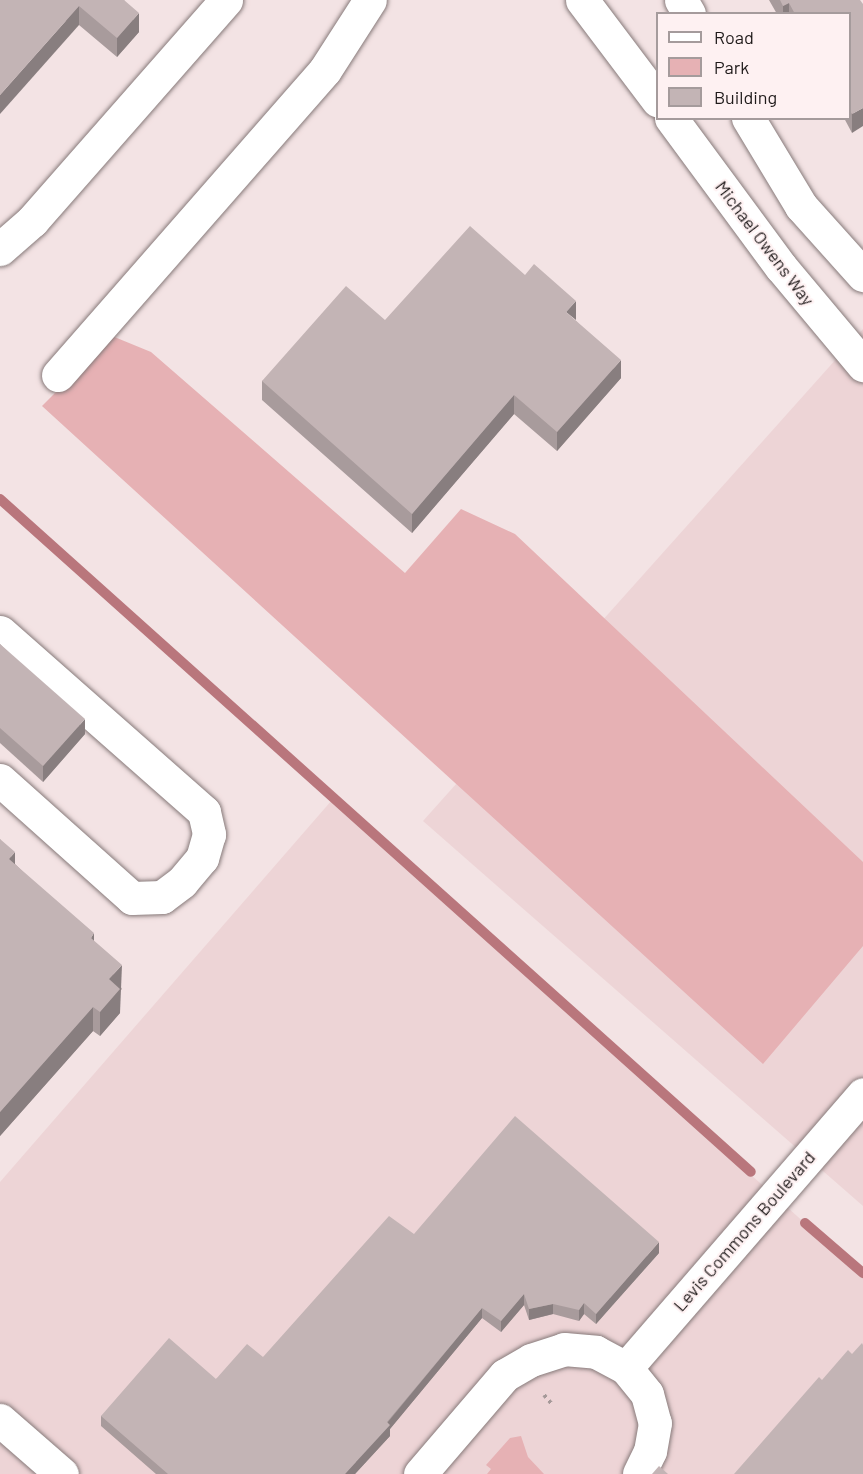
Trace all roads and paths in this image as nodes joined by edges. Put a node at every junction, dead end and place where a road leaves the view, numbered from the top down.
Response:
1 (226, 0) edge
2 (370, 0) edge
3 (582, 0) edge
4 (656, 100) edge
5 (672, 120) edge
6 (749, 120) edge
7 (0, 249) edge
8 (863, 275) edge
9 (863, 365) edge
10 (57, 375) dead end
11 (0, 632) edge
12 (0, 780) edge
13 (863, 1094) edge
14 (626, 1368) junction
15 (544, 1395) dead end
16 (551, 1403) dead end
17 (0, 1420) edge
18 (62, 1474) edge
19 (420, 1474) edge
20 (639, 1474) edge

1 - 7 street
2 - 10 street
3 - 4 street
5 - 9 street, Michael Owens Way
6 - 8 street
11 - 12 street
13 - 14 street, Levis Commons Boulevard
14 - 19 street
14 - 20 street
15 - 16 path
17 - 18 street

